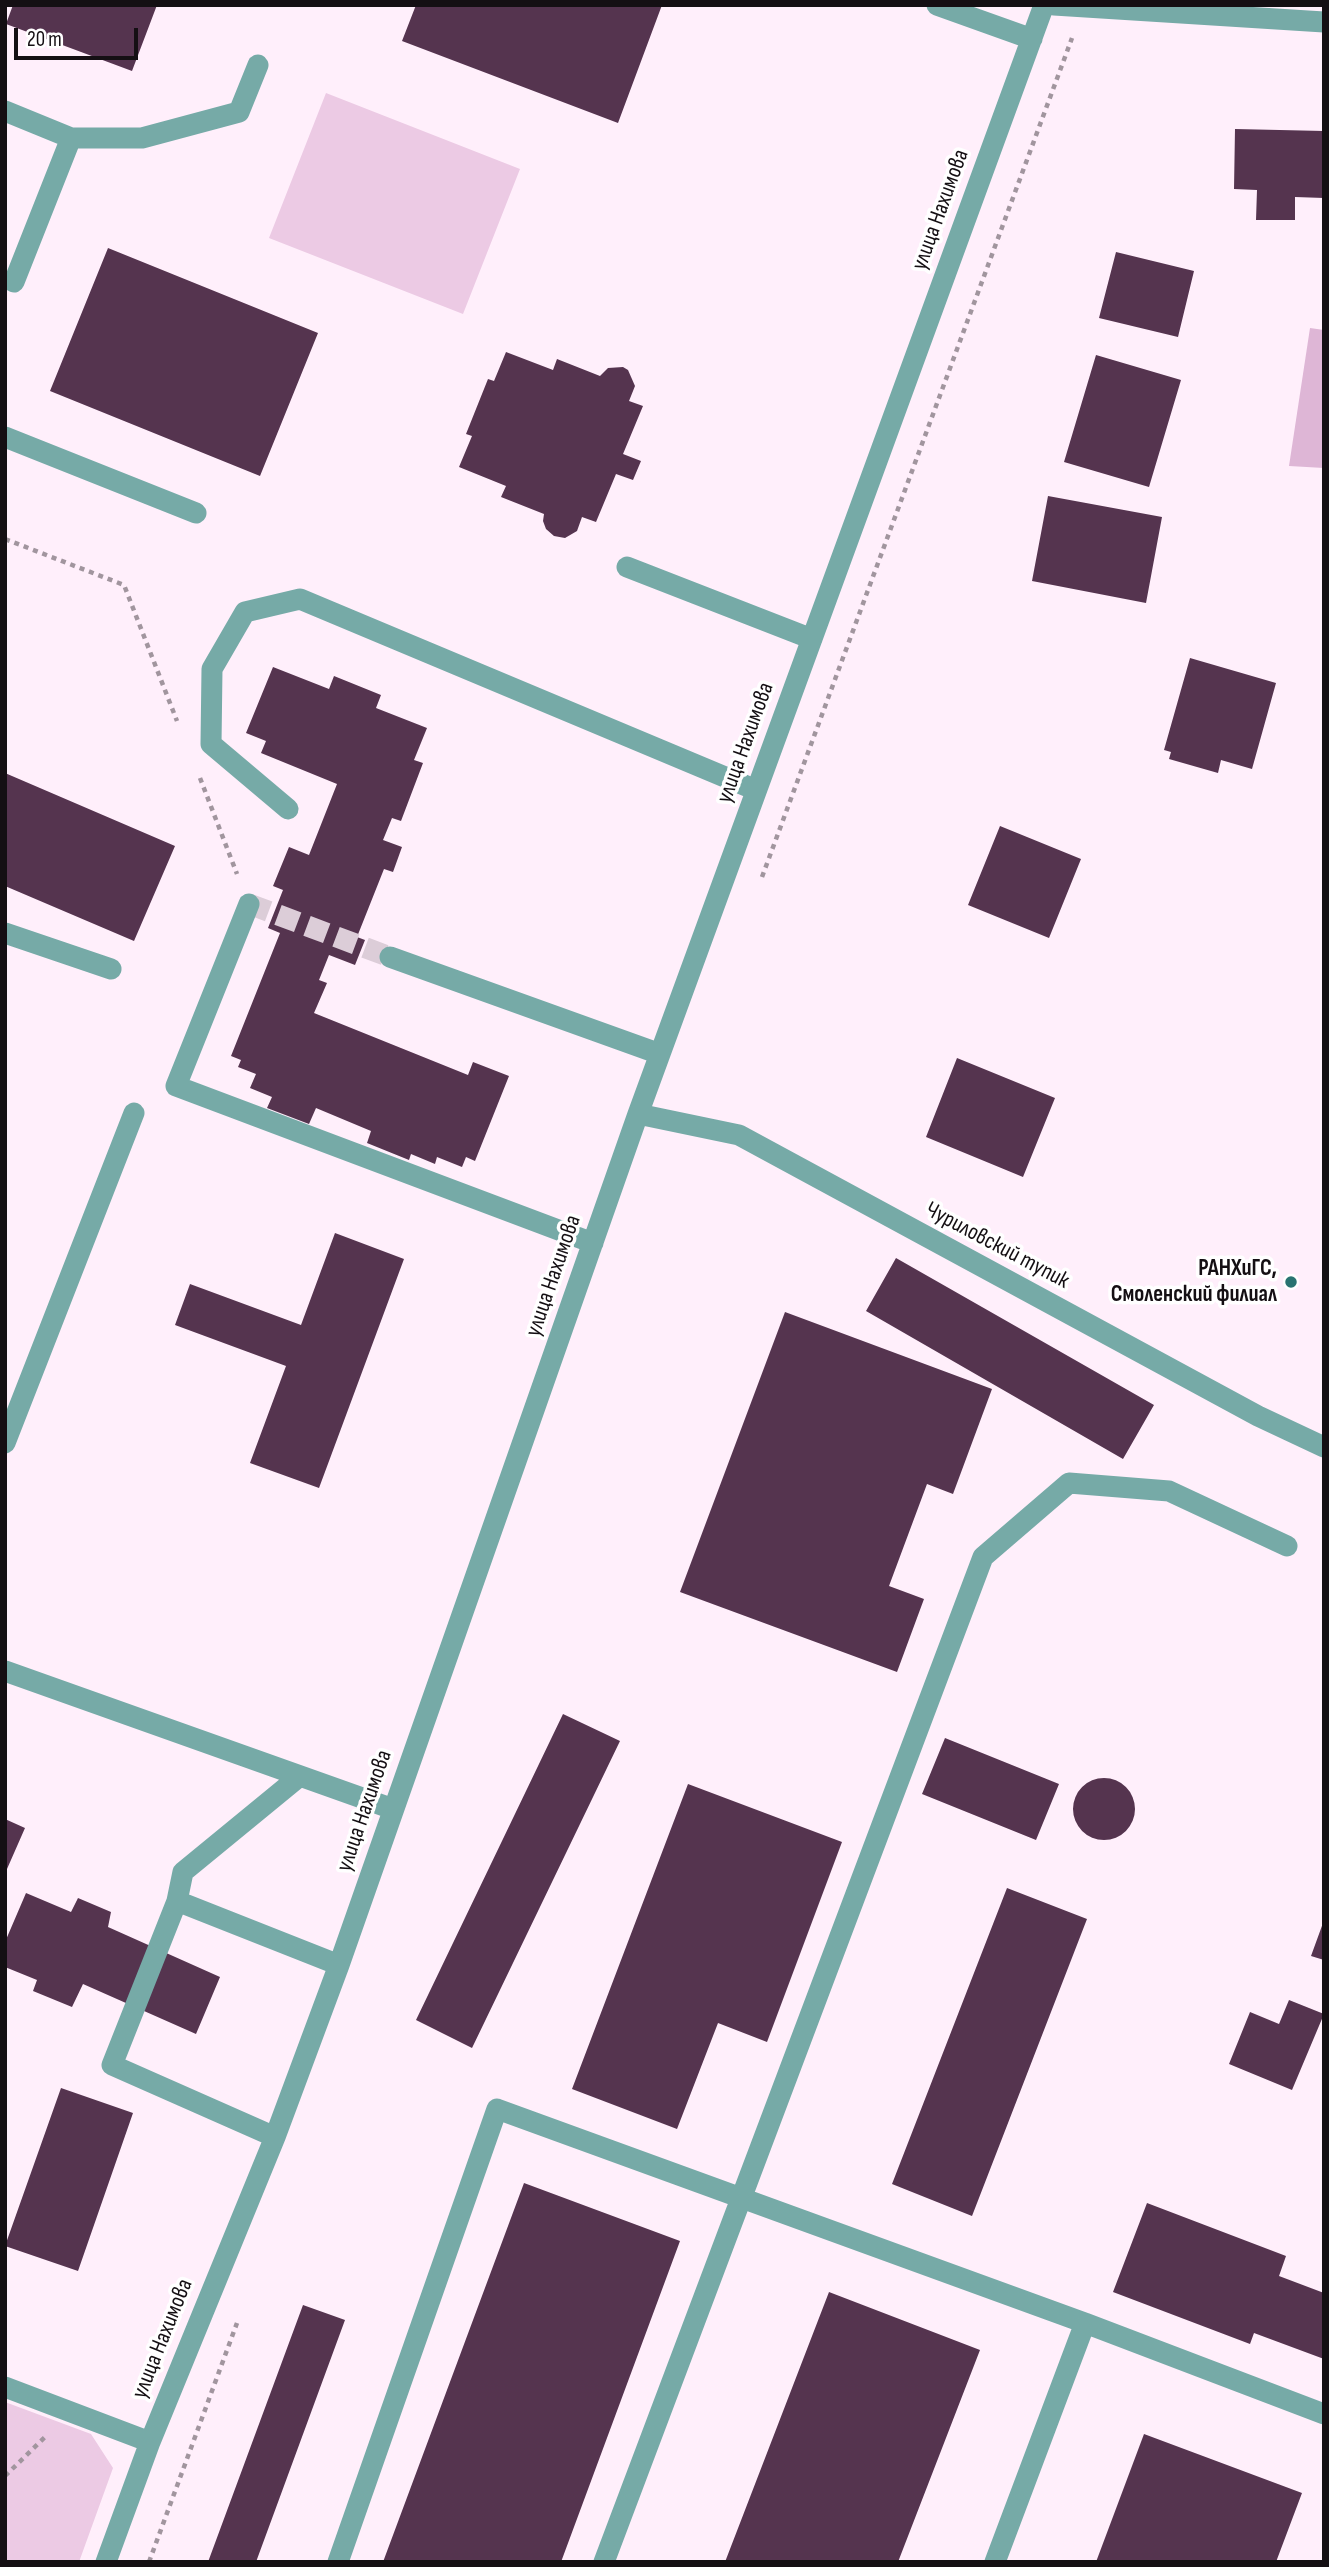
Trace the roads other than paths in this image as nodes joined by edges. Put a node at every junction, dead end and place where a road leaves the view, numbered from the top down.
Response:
1 (937, 5) edge
2 (1044, 5) edge
3 (1054, 5) edge
4 (1324, 22) edge
5 (1031, 39) junction
6 (258, 65) dead end
7 (5, 111) edge
8 (71, 138) junction
9 (14, 282) dead end
10 (5, 437) edge
11 (196, 513) dead end
12 (627, 567) dead end
13 (812, 639) junction
14 (756, 790) junction
15 (288, 809) dead end
16 (249, 904) road end
17 (5, 933) edge
18 (390, 957) tunnel mouth
19 (111, 970) dead end
20 (660, 1054) junction
21 (134, 1113) dead end
22 (638, 1114) junction
23 (593, 1243) junction
24 (5, 1443) edge
25 (1324, 1447) edge
26 (1287, 1546) dead end
27 (5, 1671) edge
28 (300, 1776) junction
29 (394, 1809) junction
30 (177, 1901) junction
31 (339, 1965) junction
32 (275, 2137) junction
33 (741, 2197) junction
34 (1085, 2323) junction
35 (5, 2388) edge
36 (1324, 2414) edge
37 (150, 2442) junction
38 (106, 2562) edge
39 (338, 2562) edge
40 (604, 2562) edge
41 (995, 2562) edge

1 - 5 street
2 - 5 street, улица Нахимова
3 - 4 street
5 - 13 street, улица Нахимова
6 - 8 street
7 - 8 street
8 - 9 street
10 - 11 street
12 - 13 street
13 - 14 street, улица Нахимова
14 - 15 street
14 - 20 street, улица Нахимова
16 - 23 street
17 - 19 street
18 - 20 street
20 - 22 street, улица Нахимова
21 - 24 street
22 - 23 street, улица Нахимова
22 - 25 street, Чуриловский тупик
23 - 29 street, улица Нахимова
26 - 33 street
27 - 28 street
28 - 29 street
28 - 30 street
29 - 31 street, улица Нахимова
30 - 31 street
30 - 32 street
31 - 32 street, улица Нахимова
32 - 37 street, улица Нахимова
33 - 34 street
33 - 39 street
33 - 40 street
34 - 36 street
34 - 41 street
35 - 37 street
37 - 38 street, улица Нахимова

